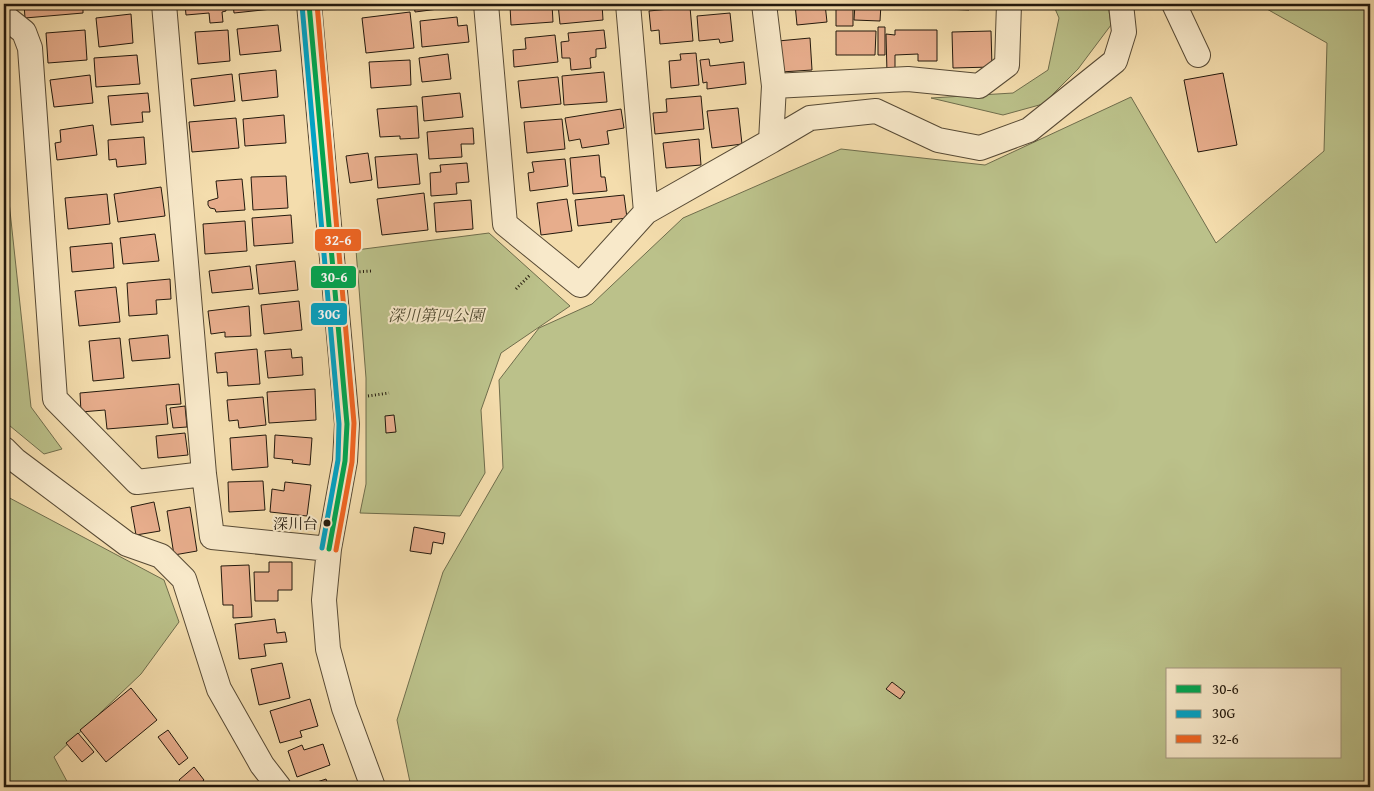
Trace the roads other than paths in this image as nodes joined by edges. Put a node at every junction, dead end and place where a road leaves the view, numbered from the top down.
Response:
1 (164, 4) edge
2 (309, 4) edge
3 (486, 4) edge
4 (628, 4) edge
5 (764, 4) edge
6 (1009, 4) edge
7 (1121, 4) edge
8 (1174, 4) edge
9 (4, 16) edge
10 (1198, 55) dead end
11 (774, 86) junction
12 (771, 141) junction
13 (646, 212) junction
14 (4, 449) edge
15 (204, 474) junction
16 (329, 549) junction
17 (279, 787) edge
18 (373, 787) edge

1 - 15 street
2 - 16 street
3 - 13 street
4 - 13 street
5 - 11 street
6 - 11 street
7 - 12 street
8 - 10 street
9 - 15 street
11 - 12 street
12 - 13 street
14 - 17 street
15 - 16 street
16 - 18 street

